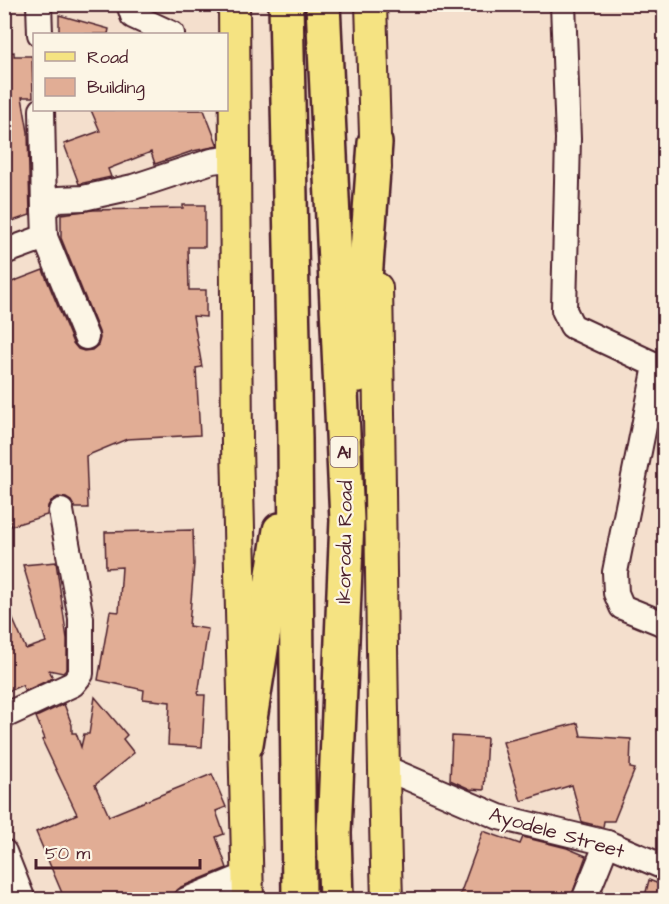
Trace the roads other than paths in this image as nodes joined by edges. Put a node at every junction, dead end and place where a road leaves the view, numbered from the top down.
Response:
1 (39, 4) edge
2 (129, 4) edge
3 (234, 4) edge
4 (286, 4) edge
5 (323, 4) edge
6 (371, 4) edge
7 (563, 4) edge
8 (40, 33) edge
9 (170, 33) edge
10 (230, 62) edge
11 (42, 111) edge
12 (375, 143) junction
13 (234, 158) junction
14 (44, 209) junction
15 (45, 237) junction
16 (4, 252) edge
17 (86, 337) dead end
18 (660, 368) edge
19 (295, 439) junction
20 (61, 511) dead end
21 (347, 520) junction
22 (664, 624) edge
23 (4, 716) edge
24 (246, 744) junction
25 (383, 768) junction
26 (607, 843) junction
27 (4, 852) edge
28 (664, 867) edge
29 (248, 887) edge
30 (24, 900) edge
31 (186, 900) edge
32 (299, 900) edge
33 (336, 900) edge
34 (387, 900) edge
35 (584, 900) edge

1 - 8 street
2 - 9 street
3 - 10 main road
4 - 19 highway
5 - 21 highway, Ikorodu Road / A1
6 - 12 main road, Ikorodu Road
7 - 18 street
10 - 13 main road
11 - 14 street
12 - 21 highway
12 - 25 main road, Ikorodu Road
13 - 14 street
13 - 24 main road
14 - 15 street
15 - 16 street
15 - 17 street
18 - 22 street
19 - 24 highway
19 - 32 highway
20 - 23 street
21 - 33 highway, Ikorodu Road / A1
24 - 29 main road
25 - 26 street, Ayodele Street
25 - 34 main road, Ikorodu Road
26 - 28 street, Ayodele Street
26 - 35 street
27 - 30 street
29 - 31 street

